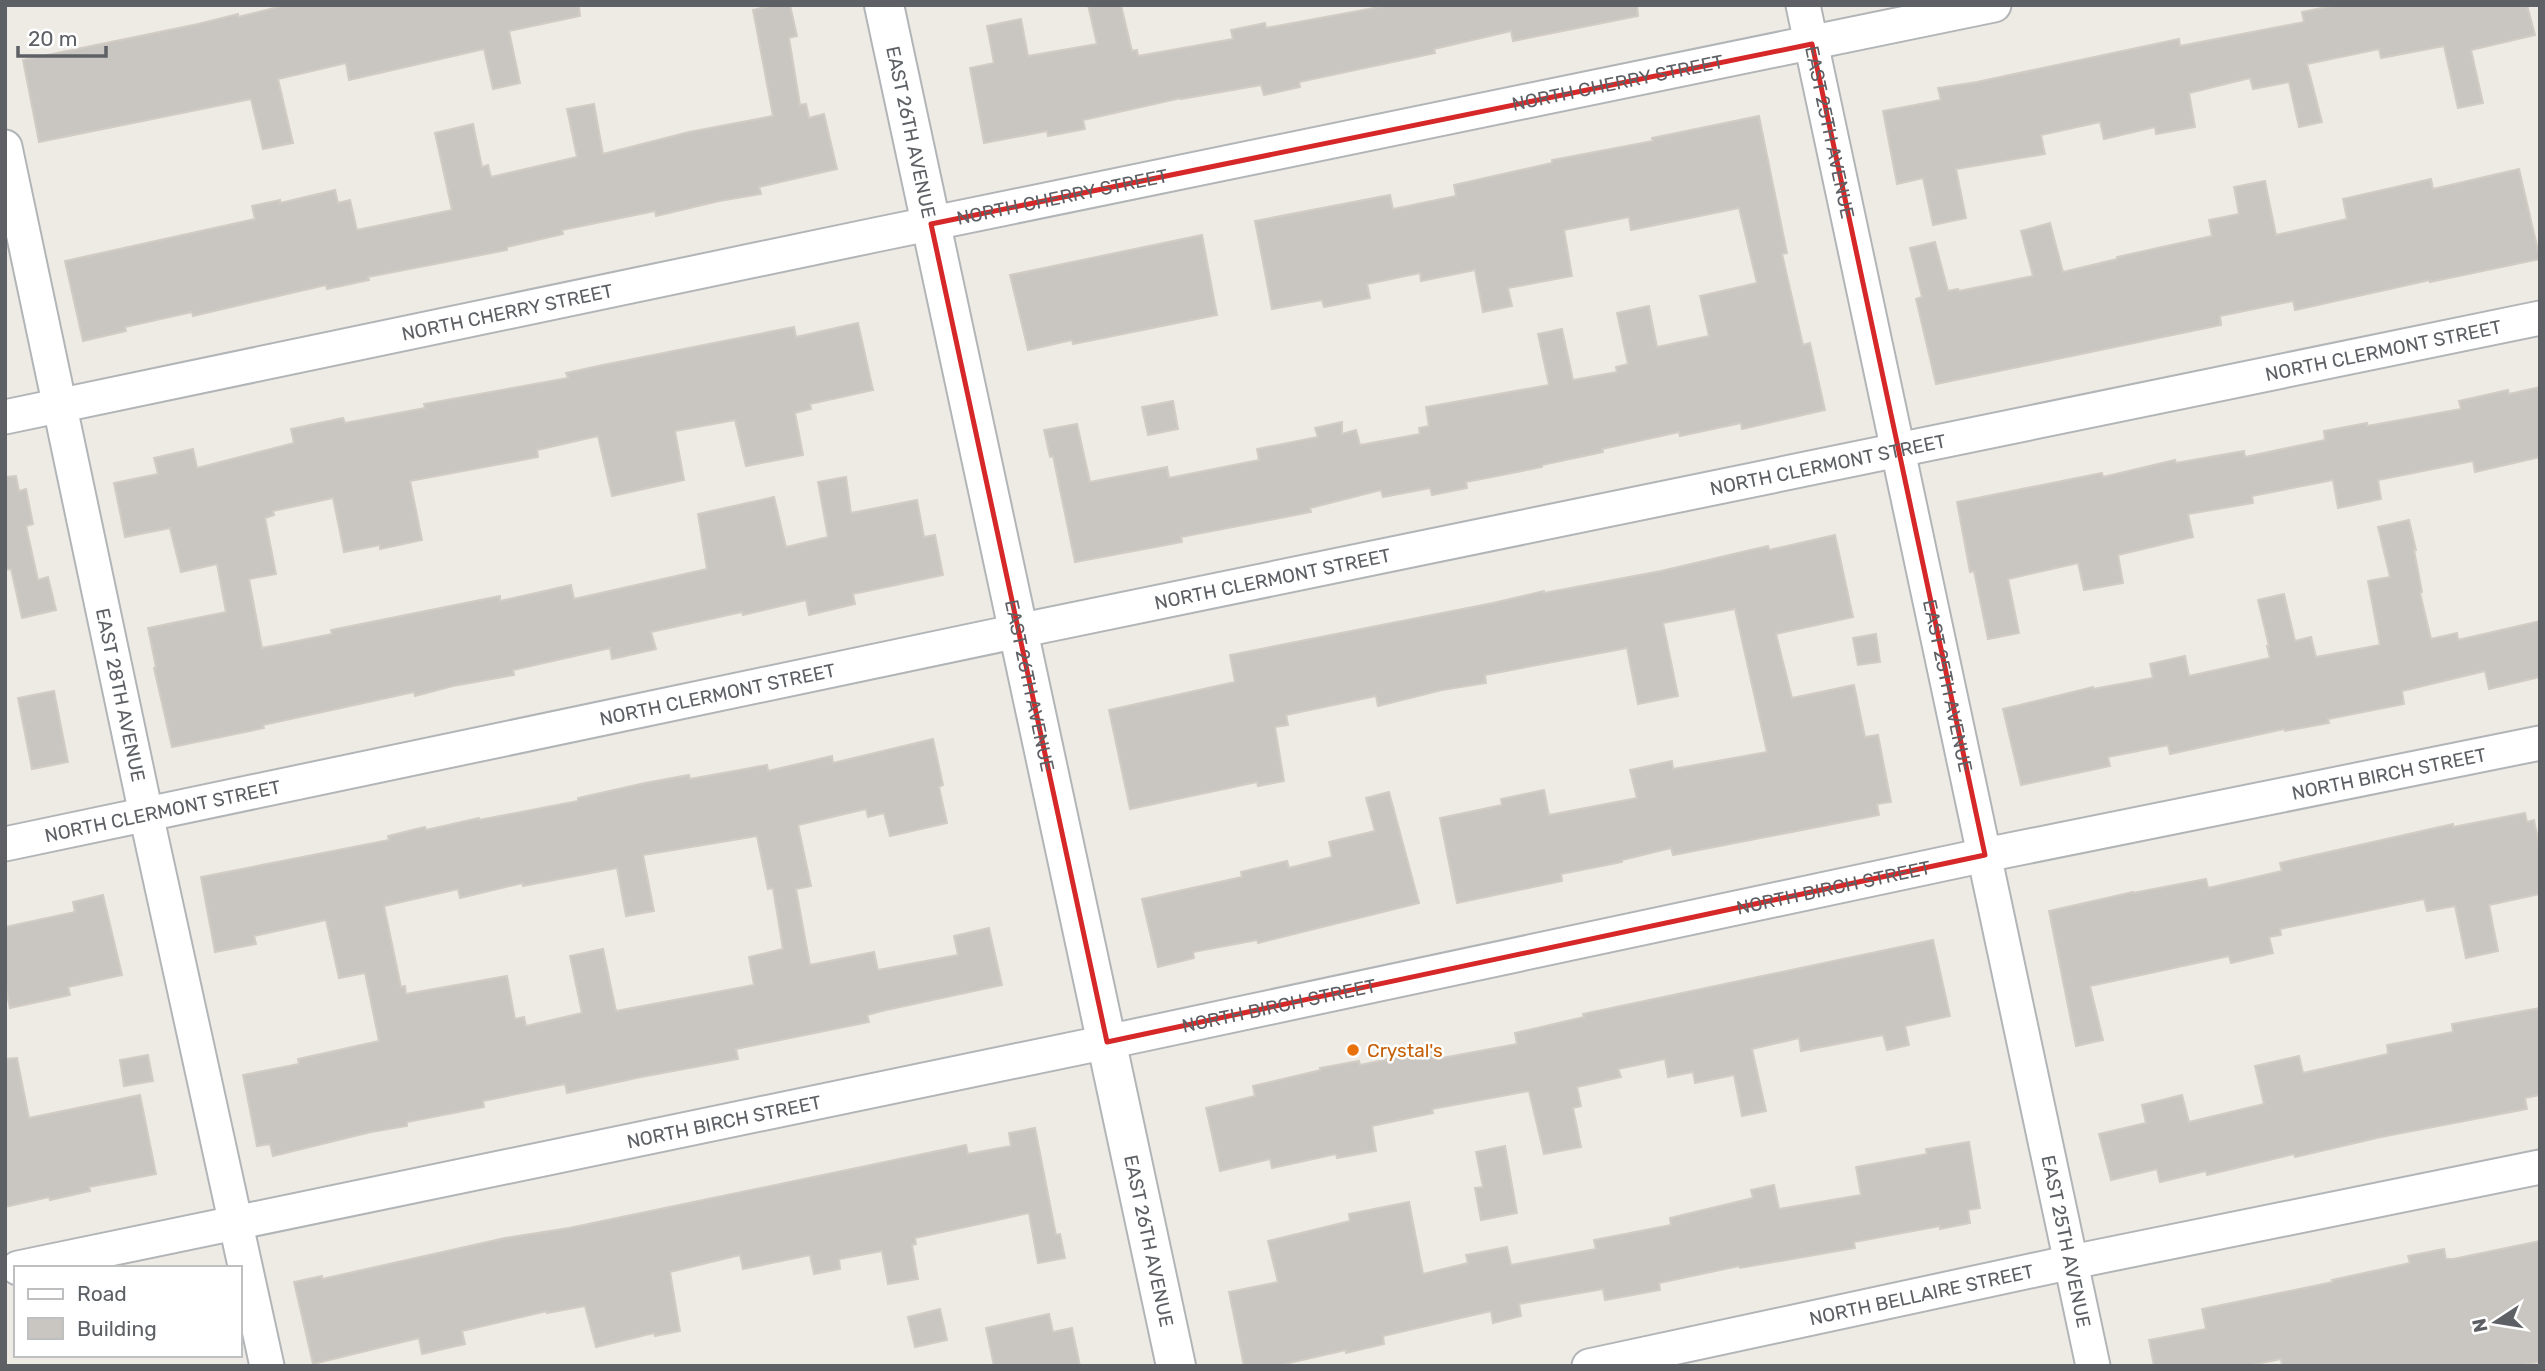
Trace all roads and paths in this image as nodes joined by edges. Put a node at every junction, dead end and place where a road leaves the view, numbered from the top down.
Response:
1 (884, 5) edge
2 (1803, 5) edge
3 (1994, 5) edge
4 (1812, 44) junction
5 (5, 147) edge
6 (931, 224) junction
7 (2540, 318) edge
8 (60, 405) junction
9 (5, 417) edge
10 (1898, 450) junction
11 (1018, 631) junction
12 (2540, 743) edge
13 (146, 814) junction
14 (5, 844) edge
15 (1985, 855) junction
16 (1107, 1042) junction
17 (2540, 1167) edge
18 (235, 1222) junction
19 (2072, 1262) junction
20 (26, 1266) edge
21 (267, 1366) edge
22 (1176, 1366) edge
23 (1589, 1366) edge
24 (2093, 1366) edge

1 - 6 street, EAST 26TH AVENUE
2 - 4 street, EAST 25TH AVENUE
3 - 4 street, NORTH CHERRY STREET
4 - 6 street, NORTH CHERRY STREET
4 - 10 street, EAST 25TH AVENUE
5 - 8 street, EAST 28TH AVENUE
6 - 8 street, NORTH CHERRY STREET
6 - 11 street, EAST 26TH AVENUE
7 - 10 street, NORTH CLERMONT STREET
8 - 9 street, NORTH CHERRY STREET
8 - 13 street, EAST 28TH AVENUE
10 - 11 street, NORTH CLERMONT STREET
10 - 15 street, EAST 25TH AVENUE
11 - 13 street, NORTH CLERMONT STREET
11 - 16 street, EAST 26TH AVENUE
12 - 15 street, NORTH BIRCH STREET
13 - 14 street, NORTH CLERMONT STREET
13 - 18 street, EAST 28TH AVENUE
15 - 16 street, NORTH BIRCH STREET
15 - 19 street, EAST 25TH AVENUE
16 - 18 street, NORTH BIRCH STREET
16 - 22 street, EAST 26TH AVENUE
17 - 19 street, NORTH BELLAIRE STREET
18 - 20 street, NORTH BIRCH STREET
18 - 21 street, EAST 28TH AVENUE
19 - 23 street, NORTH BELLAIRE STREET
19 - 24 street, EAST 25TH AVENUE

